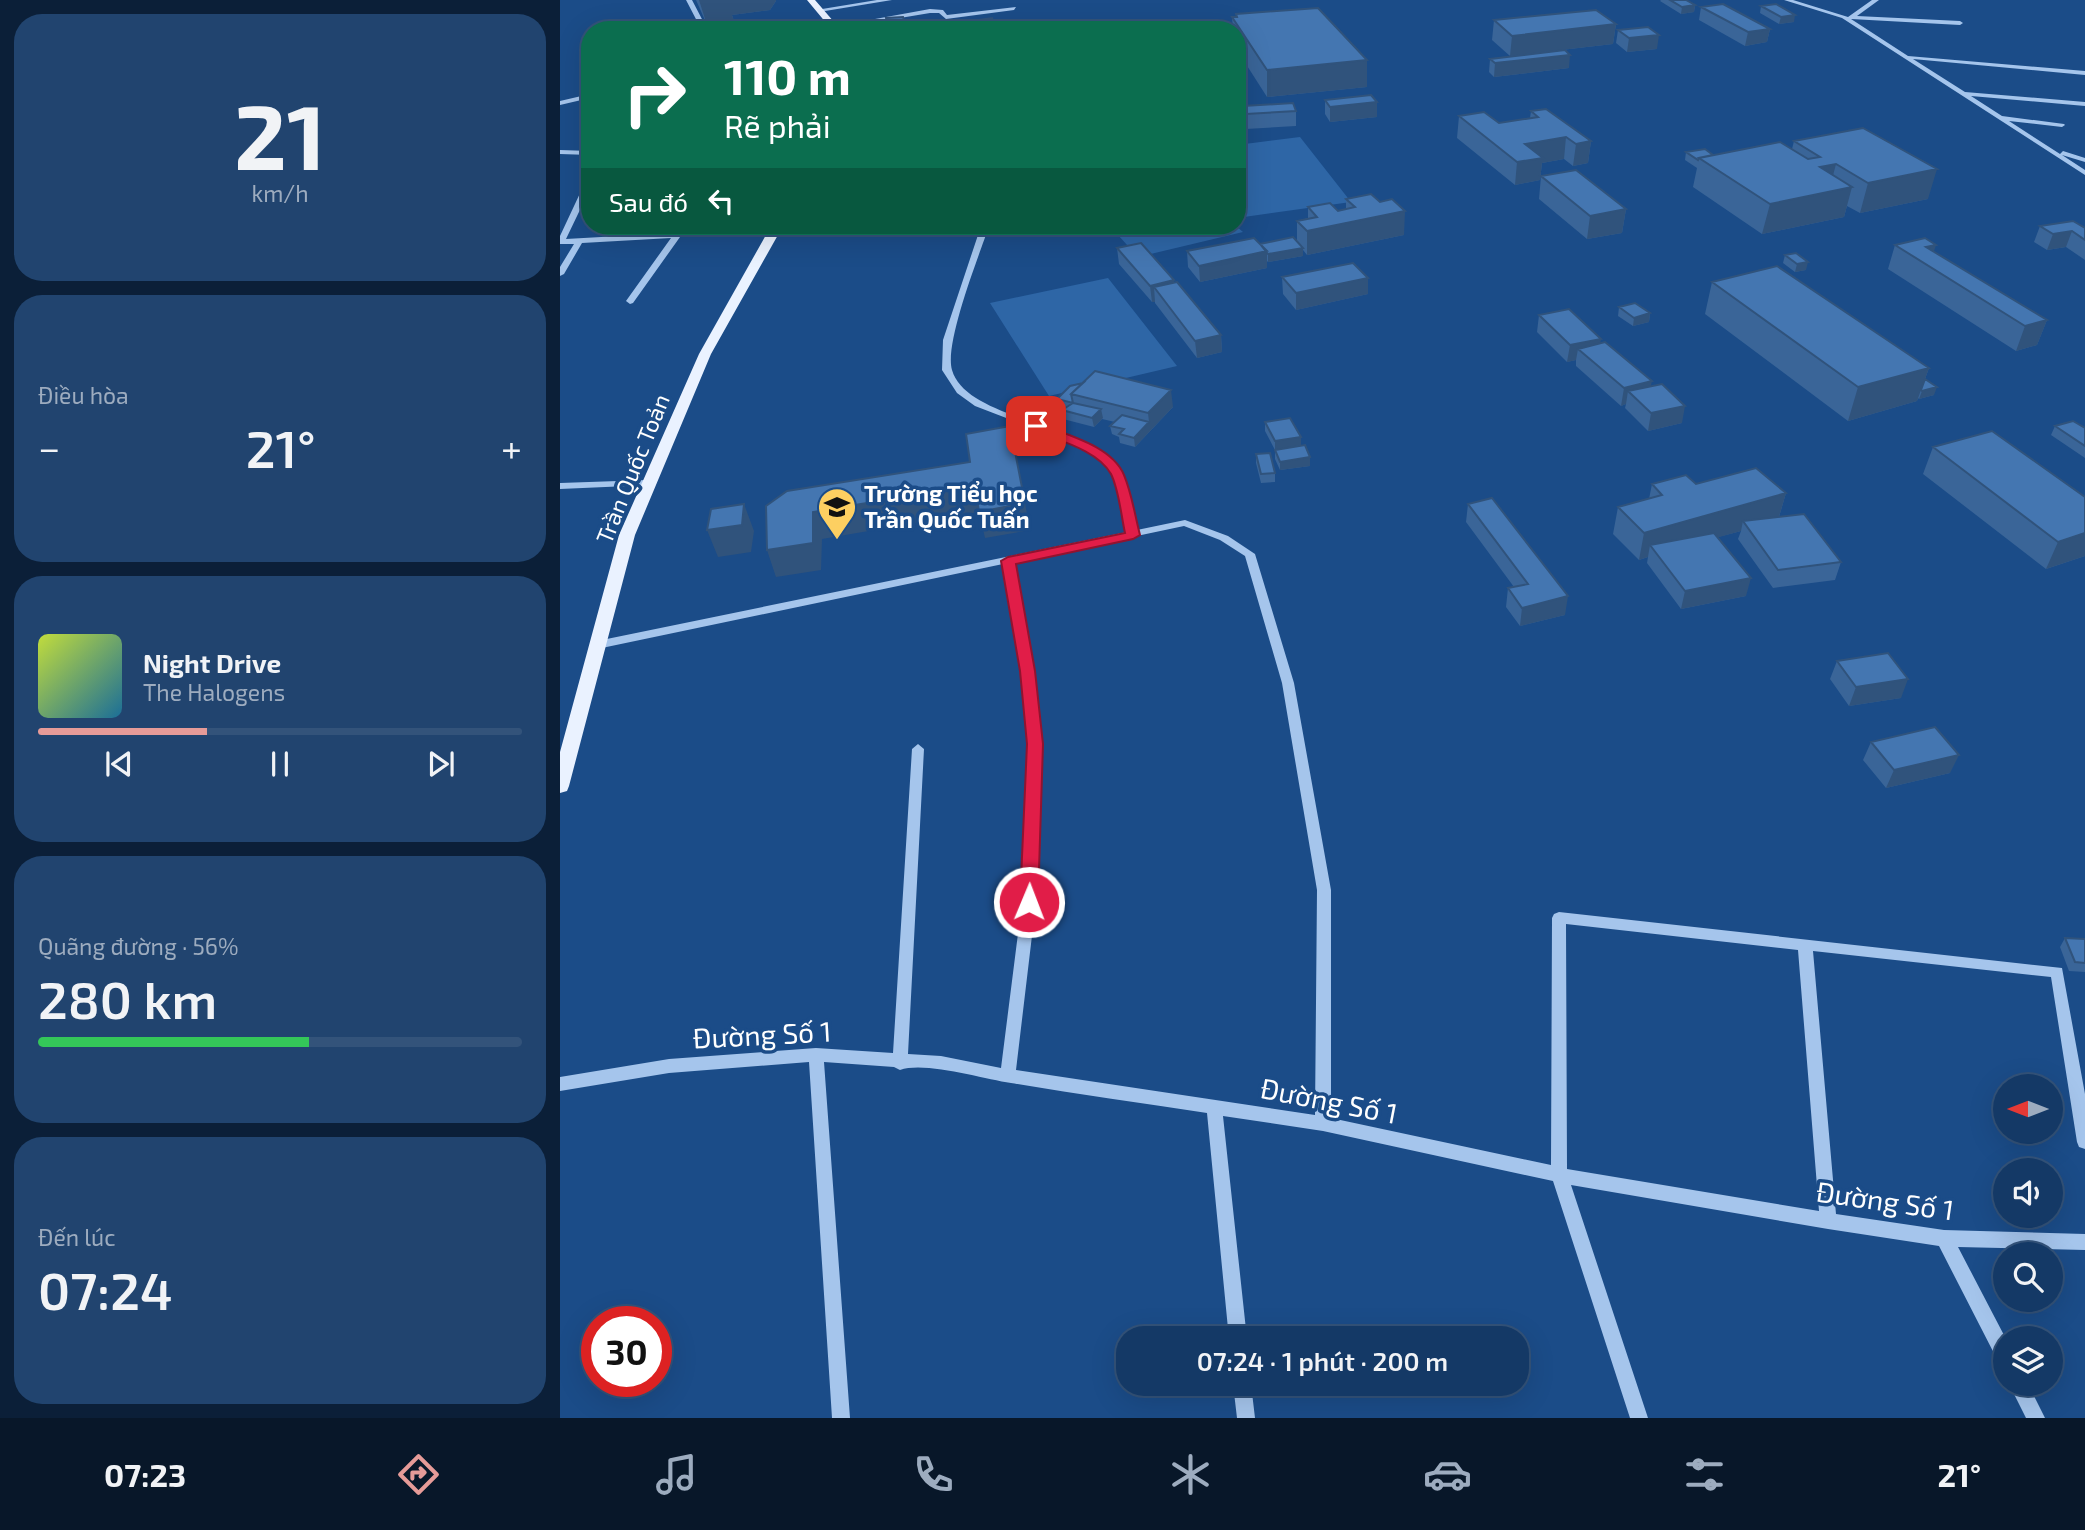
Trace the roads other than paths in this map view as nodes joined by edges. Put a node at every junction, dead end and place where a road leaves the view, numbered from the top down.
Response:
1 (689, 0) edge
2 (811, 0) edge
3 (889, 0) edge
4 (1787, 0) edge
5 (1876, 0) edge
6 (1014, 8) dead end
7 (819, 10) junction
8 (1848, 17) junction
9 (700, 21) edge
10 (828, 21) edge
11 (877, 21) edge
12 (1960, 23) dead end
13 (1906, 57) junction
14 (2085, 73) edge
15 (1961, 94) junction
16 (581, 98) edge
17 (560, 103) edge
18 (2085, 104) edge
19 (1996, 117) junction
20 (2062, 125) dead end
21 (2049, 149) junction
22 (560, 152) edge
23 (581, 153) edge
24 (2085, 160) edge
25 (2085, 173) edge
26 (581, 199) edge
27 (664, 235) edge
28 (677, 235) edge
29 (772, 235) edge
30 (982, 235) edge
31 (579, 241) junction
32 (560, 242) edge
33 (560, 274) edge
34 (630, 301) dead end
35 (647, 483) junction
36 (560, 486) edge
37 (1133, 535) junction
38 (1008, 561) junction
39 (597, 645) junction
40 (918, 750) dead end
41 (560, 786) edge
42 (1805, 944) junction
43 (816, 1055) junction
44 (900, 1063) junction
45 (1008, 1076) junction
46 (560, 1084) edge
47 (1214, 1106) junction
48 (1323, 1124) junction
49 (2085, 1142) edge
50 (1559, 1175) junction
51 (1828, 1221) junction
52 (1944, 1238) junction
53 (2085, 1242) edge
54 (1237, 1326) edge
55 (1993, 1334) edge
56 (1243, 1396) edge
57 (2024, 1396) edge
58 (841, 1418) edge
59 (1246, 1418) edge
60 (1639, 1418) edge
61 (2036, 1418) edge

1 - 9 street
2 - 7 main road
3 - 7 street
4 - 8 street
5 - 8 street
6 - 11 street
7 - 10 main road
8 - 12 street
8 - 13 street
13 - 14 street
13 - 15 street
15 - 18 street
15 - 19 street
16 - 17 street
19 - 20 street
19 - 21 street
21 - 24 street
21 - 25 street
22 - 23 street
26 - 32 street
27 - 31 street
28 - 34 street
29 - 35 main road, Trần Quốc Toản
30 - 37 street
31 - 32 street
31 - 33 street
35 - 36 street
35 - 39 main road, Trần Quốc Toản
37 - 38 street
37 - 48 street
38 - 39 street
38 - 45 street
39 - 41 main road, Trần Quốc Toản
40 - 44 street
42 - 49 street
42 - 50 street
42 - 51 street
43 - 44 street, Đường Số 1
43 - 46 street, Đường Số 1
43 - 58 street
44 - 45 street, Đường Số 1
45 - 47 street, Đường Số 1
47 - 48 street, Đường Số 1
47 - 54 street
48 - 50 street, Đường Số 1
50 - 51 street, Đường Số 1
50 - 60 street
51 - 52 street, Đường Số 1
52 - 53 street, Đường Số 1
52 - 55 street
56 - 59 street
57 - 61 street

